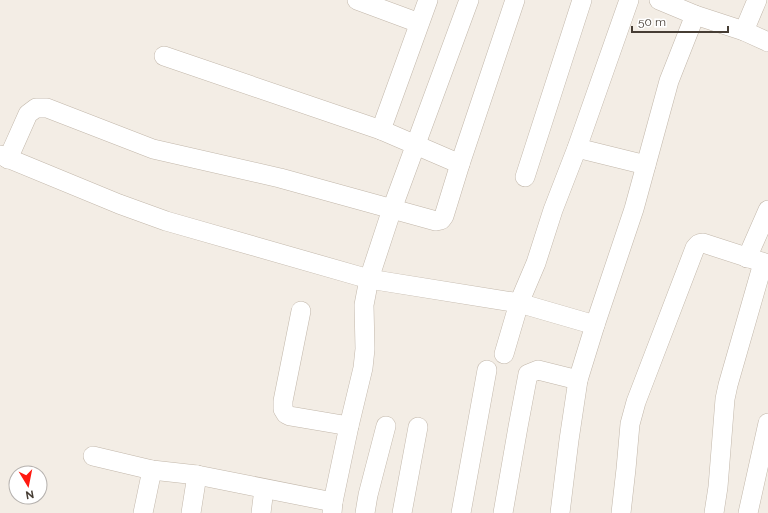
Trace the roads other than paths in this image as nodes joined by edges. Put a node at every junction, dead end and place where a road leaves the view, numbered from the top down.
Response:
1 (357, 0) edge
2 (428, 0) edge
3 (469, 0) edge
4 (515, 0) edge
5 (582, 0) edge
6 (629, 0) edge
7 (659, 0) edge
8 (757, 0) edge
9 (695, 15) junction
10 (419, 22) junction
11 (744, 31) junction
12 (768, 42) edge
13 (164, 56) dead end
14 (381, 130) junction
15 (415, 145) junction
16 (577, 148) junction
17 (4, 157) edge
18 (460, 164) junction
19 (646, 165) junction
20 (525, 177) dead end
21 (392, 209) junction
22 (768, 210) edge
23 (759, 262) edge
24 (369, 279) junction
25 (519, 303) junction
26 (301, 311) dead end
27 (595, 325) junction
28 (504, 354) dead end
29 (487, 370) dead end
30 (578, 380) junction
31 (768, 423) edge
32 (349, 426) junction
33 (386, 426) dead end
34 (418, 428) dead end
35 (93, 456) dead end
36 (152, 470) junction
37 (197, 475) junction
38 (264, 489) junction
39 (332, 508) edge
40 (143, 513) edge
41 (191, 513) edge
42 (261, 513) edge
43 (365, 513) edge
44 (402, 513) edge
45 (461, 513) edge
46 (503, 513) edge
47 (560, 513) edge
48 (621, 513) edge
49 (714, 513) edge
50 (748, 513) edge

1 - 10 street
2 - 10 street
3 - 15 street
4 - 18 street
5 - 20 street
6 - 16 street
7 - 9 street
8 - 11 street
9 - 11 street
9 - 19 street
10 - 14 street
11 - 12 street
13 - 14 street
14 - 15 street
15 - 18 street
15 - 21 street
16 - 19 street
16 - 25 street
17 - 21 street
17 - 24 street
18 - 21 street
19 - 27 street
21 - 24 street
22 - 23 street
23 - 48 street
23 - 49 street
24 - 25 street
24 - 32 street
25 - 27 street
25 - 28 street
26 - 32 street
27 - 30 street
29 - 45 street
30 - 46 street
30 - 47 street
31 - 50 street
32 - 39 street
33 - 43 street
34 - 44 street
35 - 36 street
36 - 37 street
36 - 40 street
37 - 38 street
37 - 41 street
38 - 39 street
38 - 42 street

